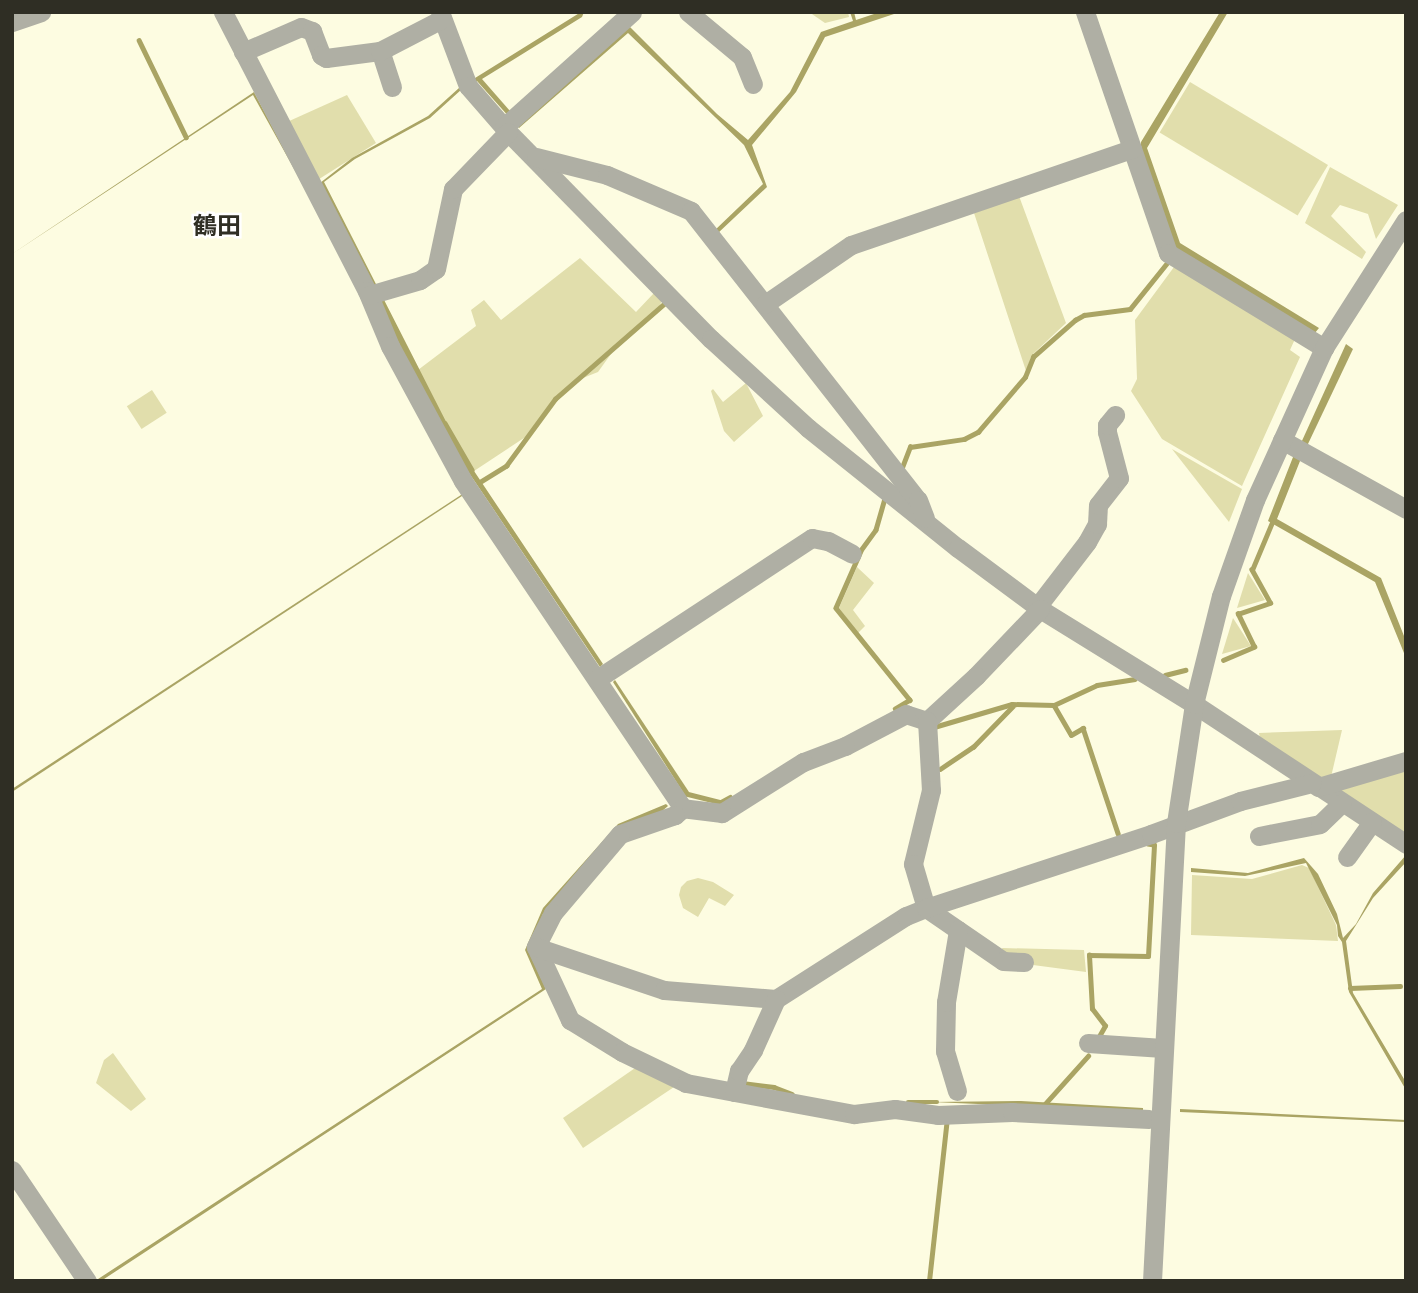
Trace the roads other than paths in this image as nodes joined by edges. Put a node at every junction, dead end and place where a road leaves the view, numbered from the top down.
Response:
1 (41, 12) edge
2 (223, 12) edge
3 (632, 12) edge
4 (688, 12) edge
5 (1085, 12) edge
6 (441, 16) edge
7 (12, 22) edge
8 (380, 51) junction
9 (243, 52) junction
10 (753, 85) dead end
11 (392, 87) dead end
12 (506, 129) junction
13 (1132, 149) junction
14 (535, 157) junction
15 (1406, 220) edge
16 (369, 295) junction
17 (765, 304) junction
18 (1324, 348) junction
19 (1115, 415) dead end
20 (1282, 440) junction
21 (1406, 509) edge
22 (928, 524) junction
23 (852, 554) dead end
24 (1039, 608) junction
25 (597, 679) junction
26 (1194, 704) junction
27 (927, 721) junction
28 (1406, 761) edge
29 (1315, 785) junction
30 (1342, 803) junction
31 (683, 808) junction
32 (1372, 822) junction
33 (1176, 823) junction
34 (1259, 836) dead end
35 (1406, 844) edge
36 (1347, 857) dead end
37 (926, 908) junction
38 (958, 930) junction
39 (536, 947) junction
40 (1024, 962) dead end
41 (776, 999) junction
42 (1088, 1043) dead end
43 (1163, 1048) junction
44 (957, 1091) dead end
45 (734, 1092) junction
46 (1149, 1119) dead end
47 (12, 1170) edge
48 (87, 1281) edge
49 (1152, 1281) edge

1 - 7 street
2 - 9 street
3 - 12 street
4 - 10 street
5 - 13 street
6 - 8 street
6 - 12 street
8 - 9 street
8 - 11 street
9 - 16 street
12 - 14 street
12 - 16 street
13 - 17 street
13 - 18 street
14 - 17 street
14 - 22 street
15 - 18 street
16 - 25 street
17 - 22 street
18 - 20 street
19 - 24 street
20 - 21 street
20 - 26 street
22 - 24 street
23 - 25 street
24 - 26 street
24 - 27 street
25 - 31 street
26 - 29 street
26 - 33 street
27 - 31 street
27 - 37 street
28 - 29 street
29 - 30 street
29 - 33 street
30 - 32 street
30 - 34 street
31 - 39 street
32 - 35 street
32 - 36 street
33 - 37 street
33 - 43 street
37 - 38 street
37 - 41 street
38 - 40 street
38 - 44 street
39 - 41 street
39 - 45 street
41 - 45 street
42 - 43 street
43 - 49 street
45 - 46 street
47 - 48 street

